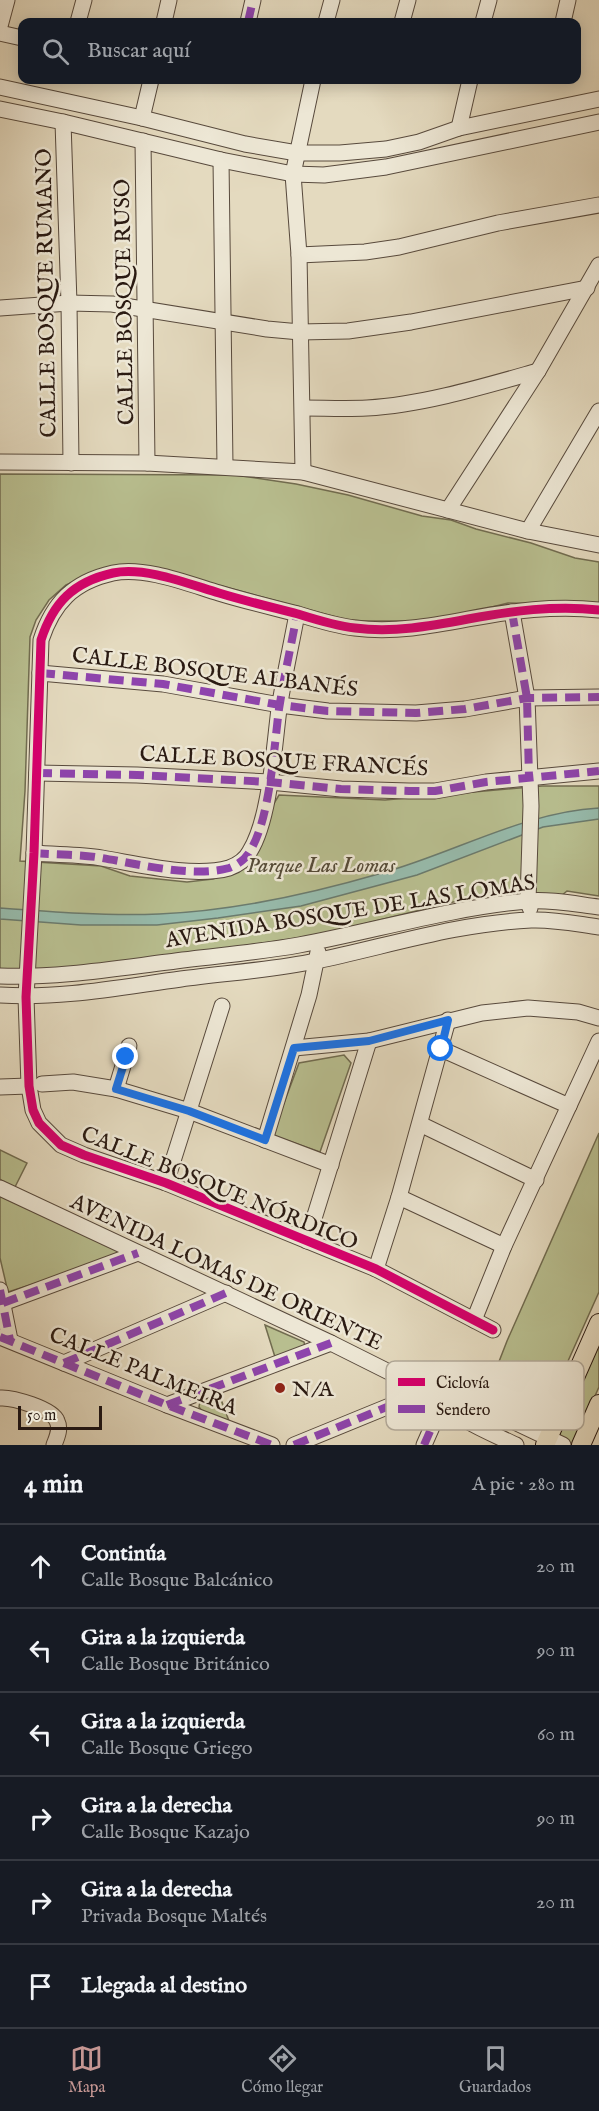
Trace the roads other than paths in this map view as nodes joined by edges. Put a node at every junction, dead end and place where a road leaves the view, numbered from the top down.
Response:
1 (7, 0) edge
2 (84, 0) edge
3 (169, 0) edge
4 (253, 0) edge
5 (332, 0) edge
6 (408, 0) edge
7 (489, 0) edge
8 (568, 0) edge
9 (79, 18) edge
10 (165, 18) edge
11 (249, 18) edge
12 (327, 18) edge
13 (403, 18) edge
14 (484, 18) edge
15 (564, 18) edge
16 (0, 26) edge
17 (0, 33) edge
18 (18, 37) edge
19 (150, 84) edge
20 (312, 84) edge
21 (469, 84) edge
22 (0, 87) edge
23 (599, 99) edge
24 (0, 109) edge
25 (142, 118) junction
26 (63, 122) junction
27 (599, 122) edge
28 (459, 128) junction
29 (143, 141) junction
30 (297, 153) junction
31 (221, 160) junction
32 (293, 174) junction
33 (599, 205) edge
34 (299, 255) junction
35 (599, 265) edge
36 (587, 288) junction
37 (69, 303) junction
38 (0, 308) edge
39 (146, 309) junction
40 (222, 321) junction
41 (300, 332) junction
42 (538, 371) junction
43 (303, 408) junction
44 (599, 411) edge
45 (0, 462) edge
46 (71, 463) junction
47 (147, 463) junction
48 (225, 466) junction
49 (303, 472) junction
50 (448, 510) junction
51 (528, 531) junction
52 (599, 545) edge
53 (599, 610) edge
54 (512, 612) junction
55 (297, 614) junction
56 (40, 673) junction
57 (599, 697) edge
58 (527, 698) junction
59 (280, 705) junction
60 (599, 771) edge
61 (37, 773) junction
62 (530, 778) junction
63 (270, 782) junction
64 (34, 853) junction
65 (528, 901) junction
66 (599, 907) edge
67 (532, 920) junction
68 (599, 927) edge
69 (319, 940) junction
70 (224, 956) junction
71 (317, 961) junction
72 (224, 974) junction
73 (0, 976) edge
74 (26, 977) junction
75 (0, 995) edge
76 (26, 997) junction
77 (222, 1006) dead end
78 (599, 1018) edge
79 (448, 1020) junction
80 (369, 1041) junction
81 (599, 1041) edge
82 (129, 1046) dead end
83 (294, 1048) junction
84 (441, 1049) junction
85 (36, 1085) junction
86 (0, 1088) edge
87 (116, 1089) junction
88 (569, 1106) junction
89 (189, 1111) junction
90 (420, 1124) junction
91 (265, 1140) junction
92 (332, 1165) junction
93 (536, 1180) junction
94 (166, 1183) junction
95 (0, 1188) edge
96 (399, 1197) junction
97 (307, 1242) junction
98 (504, 1246) junction
99 (138, 1253) junction
100 (376, 1269) junction
101 (226, 1293) junction
102 (1, 1296) edge
103 (474, 1320) junction
104 (599, 1323) edge
105 (494, 1330) dead end
106 (5, 1338) edge
107 (331, 1342) junction
108 (591, 1361) edge
109 (64, 1363) junction
110 (386, 1370) edge
111 (584, 1376) edge
112 (0, 1398) edge
113 (599, 1404) edge
114 (167, 1405) junction
115 (386, 1413) edge
116 (428, 1430) edge
117 (488, 1430) edge
118 (502, 1430) edge
119 (529, 1430) edge
120 (499, 1437) junction
121 (552, 1443) edge
122 (54, 1445) edge
123 (272, 1445) edge
124 (294, 1445) edge
125 (424, 1445) edge
126 (516, 1445) edge
127 (581, 1445) edge

1 - 16 street
2 - 9 street
3 - 10 street
4 - 11 street
5 - 12 street
6 - 13 street
7 - 14 street
8 - 15 street
17 - 18 street
19 - 25 street
20 - 30 street
21 - 28 street
22 - 25 street
23 - 28 street
24 - 26 street
25 - 30 street
26 - 29 street
26 - 37 street, CALLE BOSQUE RUMANO
27 - 32 street
28 - 30 street
29 - 31 street
29 - 39 street, CALLE BOSQUE RUSO
30 - 32 street
31 - 32 street
31 - 40 street
32 - 34 street
33 - 34 street
34 - 41 street
35 - 36 street
36 - 41 street
36 - 42 street
37 - 38 street
37 - 39 street
37 - 46 street, CALLE BOSQUE RUMANO
39 - 40 street
39 - 47 street, CALLE BOSQUE RUSO
40 - 41 street
40 - 48 street
41 - 43 street
42 - 43 street
42 - 50 street
43 - 49 street
44 - 51 street
45 - 46 street
46 - 47 street
47 - 48 street
48 - 49 street
49 - 50 street
50 - 51 street
51 - 52 street
53 - 54 street, CALLE BOSQUE NÓRDICO
54 - 55 street, CALLE BOSQUE NÓRDICO
54 - 58 street
55 - 56 street, CALLE BOSQUE NÓRDICO
55 - 59 street
56 - 59 street, CALLE BOSQUE ALBANÉS
56 - 61 street, CALLE BOSQUE NÓRDICO
57 - 58 street, CALLE BOSQUE ALBANÉS
58 - 59 street, CALLE BOSQUE ALBANÉS
58 - 62 street
59 - 63 street
60 - 62 street, CALLE BOSQUE FRANCÉS
61 - 63 street, CALLE BOSQUE FRANCÉS
61 - 64 street, CALLE BOSQUE NÓRDICO
62 - 63 street, CALLE BOSQUE FRANCÉS
62 - 65 street
63 - 64 street
64 - 74 street, CALLE BOSQUE NÓRDICO
65 - 66 street, AVENIDA BOSQUE DE LAS LOMAS
65 - 67 street
65 - 69 street, AVENIDA BOSQUE DE LAS LOMAS
67 - 68 street, AVENIDA BOSQUE DE LAS LOMAS
67 - 71 street, AVENIDA BOSQUE DE LAS LOMAS
69 - 70 street, AVENIDA BOSQUE DE LAS LOMAS
69 - 71 street
70 - 72 street
70 - 74 street, AVENIDA BOSQUE DE LAS LOMAS
71 - 72 street, AVENIDA BOSQUE DE LAS LOMAS
71 - 83 street
72 - 76 street, AVENIDA BOSQUE DE LAS LOMAS
73 - 74 street, AVENIDA BOSQUE DE LAS LOMAS
74 - 76 street, CALLE BOSQUE NÓRDICO
75 - 76 street, AVENIDA BOSQUE DE LAS LOMAS
76 - 85 street, CALLE BOSQUE NÓRDICO
77 - 89 street
78 - 79 street
79 - 80 street
79 - 84 street
80 - 83 street
80 - 92 street
81 - 88 street
82 - 87 street
83 - 91 street
84 - 88 street
84 - 90 street
85 - 86 street
85 - 87 street
85 - 94 street, CALLE BOSQUE NÓRDICO
87 - 89 street
88 - 93 street
89 - 91 street
89 - 94 street
90 - 93 street
90 - 96 street
91 - 92 street
92 - 97 street
93 - 98 street
94 - 97 street, CALLE BOSQUE NÓRDICO
95 - 99 street, AVENIDA LOMAS DE ORIENTE
96 - 98 street
96 - 100 street
97 - 100 street, CALLE BOSQUE NÓRDICO
98 - 103 street
99 - 101 street, AVENIDA LOMAS DE ORIENTE
99 - 102 street
100 - 103 street, CALLE BOSQUE NÓRDICO
101 - 107 street, AVENIDA LOMAS DE ORIENTE
101 - 109 street
102 - 106 street
103 - 105 street, CALLE BOSQUE NÓRDICO
104 - 108 main road
106 - 109 street, CALLE PALMEIRA
107 - 110 street, AVENIDA LOMAS DE ORIENTE
107 - 114 street
108 - 111 main road
109 - 114 street, CALLE PALMEIRA
112 - 122 street
113 - 127 main road
114 - 123 street, CALLE PALMEIRA
115 - 124 street
116 - 125 street
117 - 120 street, AVENIDA LOMAS DE ORIENTE
118 - 120 street
119 - 121 street, AVENIDA LOMAS DE ORIENTE
120 - 126 street, AVENIDA LOMAS DE ORIENTE

